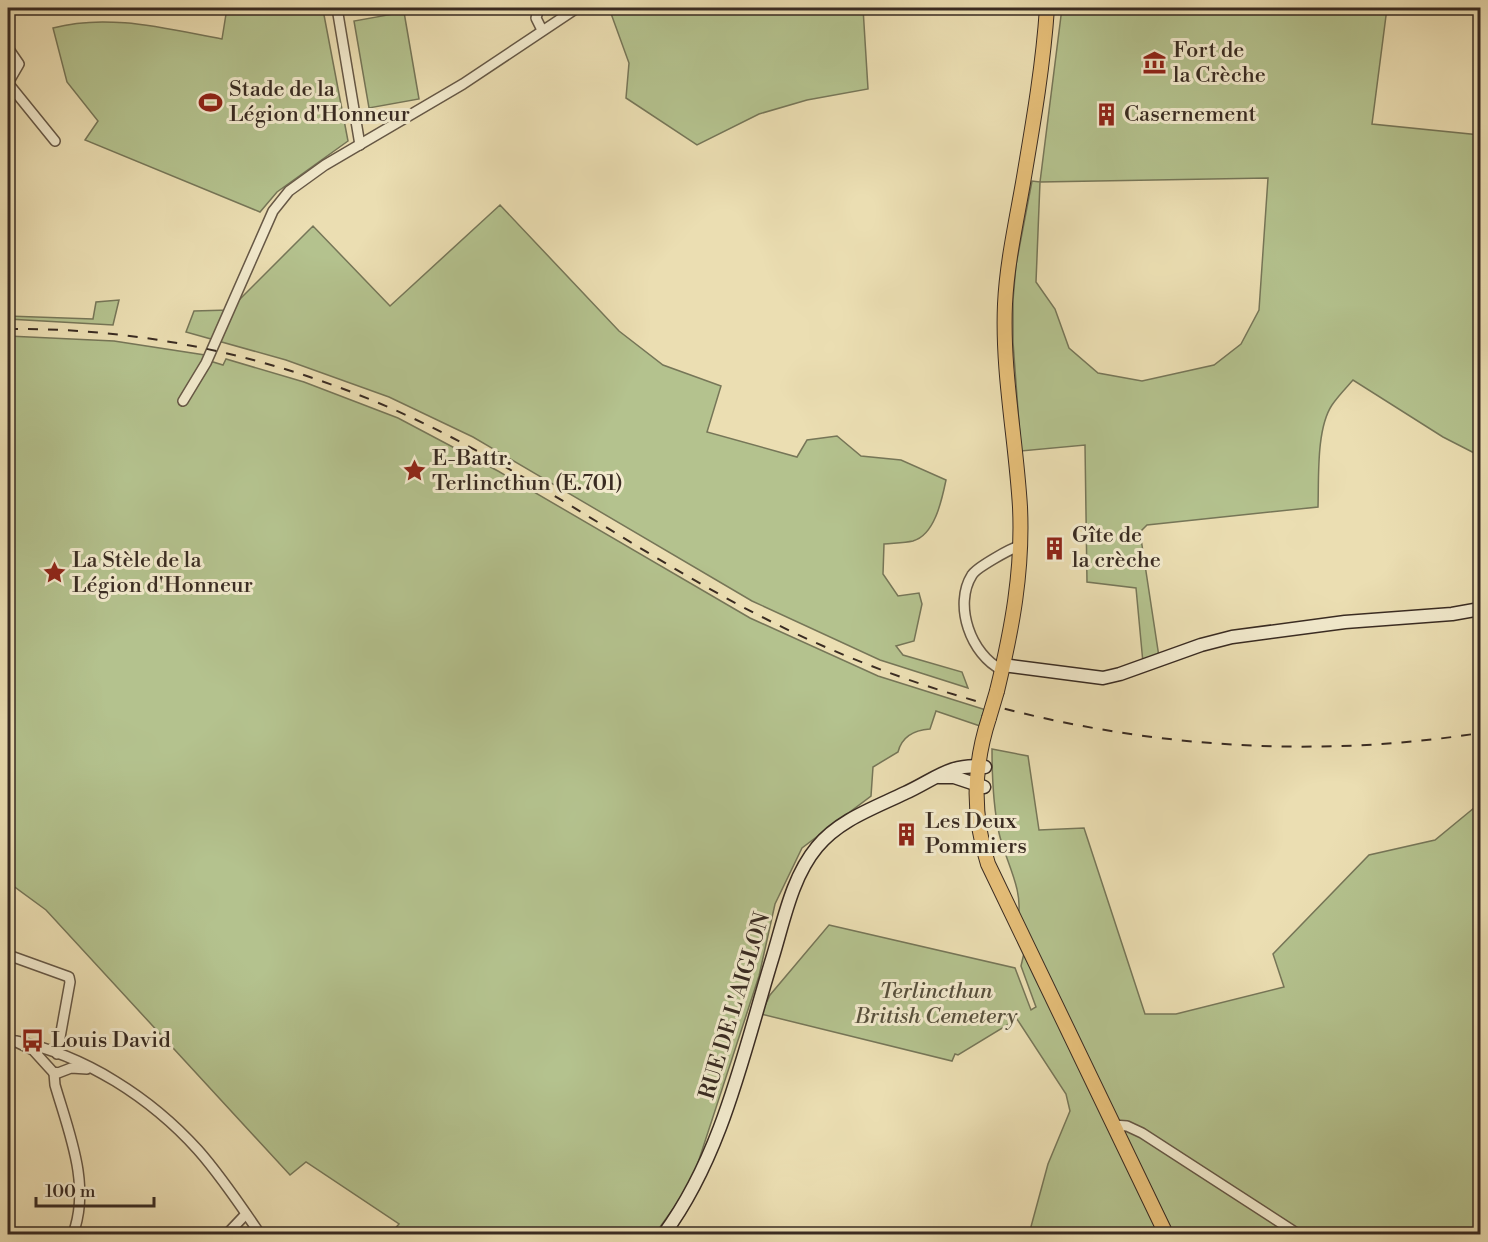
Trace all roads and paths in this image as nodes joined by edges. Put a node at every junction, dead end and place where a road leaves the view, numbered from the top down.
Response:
1 (337, 8) edge
2 (539, 8) edge
3 (576, 8) edge
4 (1045, 8) edge
5 (542, 30) junction
6 (8, 48) edge
7 (8, 83) edge
8 (55, 141) dead end
9 (360, 145) junction
10 (183, 401) dead end
11 (1020, 546) junction
12 (1480, 609) edge
13 (1002, 667) junction
14 (981, 767) junction
15 (938, 777) junction
16 (980, 786) junction
17 (8, 955) edge
18 (12, 1040) edge
19 (59, 1055) junction
20 (51, 1070) junction
21 (64, 1070) junction
22 (97, 1072) junction
23 (1113, 1125) junction
24 (246, 1214) junction
25 (73, 1234) edge
26 (227, 1234) edge
27 (260, 1234) edge
28 (664, 1234) edge
29 (1166, 1234) edge
30 (1298, 1234) edge

1 - 9 street
2 - 5 street
3 - 5 street
4 - 11 main road
5 - 9 street
6 - 7 street
7 - 8 street
9 - 10 street
11 - 13 main road
11 - 13 street
12 - 13 main road
13 - 14 main road, bridge
14 - 15 main road, RUE DE L'AIGLON
14 - 16 main road
15 - 16 main road
15 - 28 main road, RUE DE L'AIGLON
16 - 23 main road
17 - 19 street
18 - 19 street
18 - 20 street
19 - 20 street
19 - 21 street
19 - 22 street
20 - 21 street
20 - 25 street
21 - 22 street
22 - 24 street
23 - 29 main road
23 - 30 street
24 - 26 street
24 - 27 street

